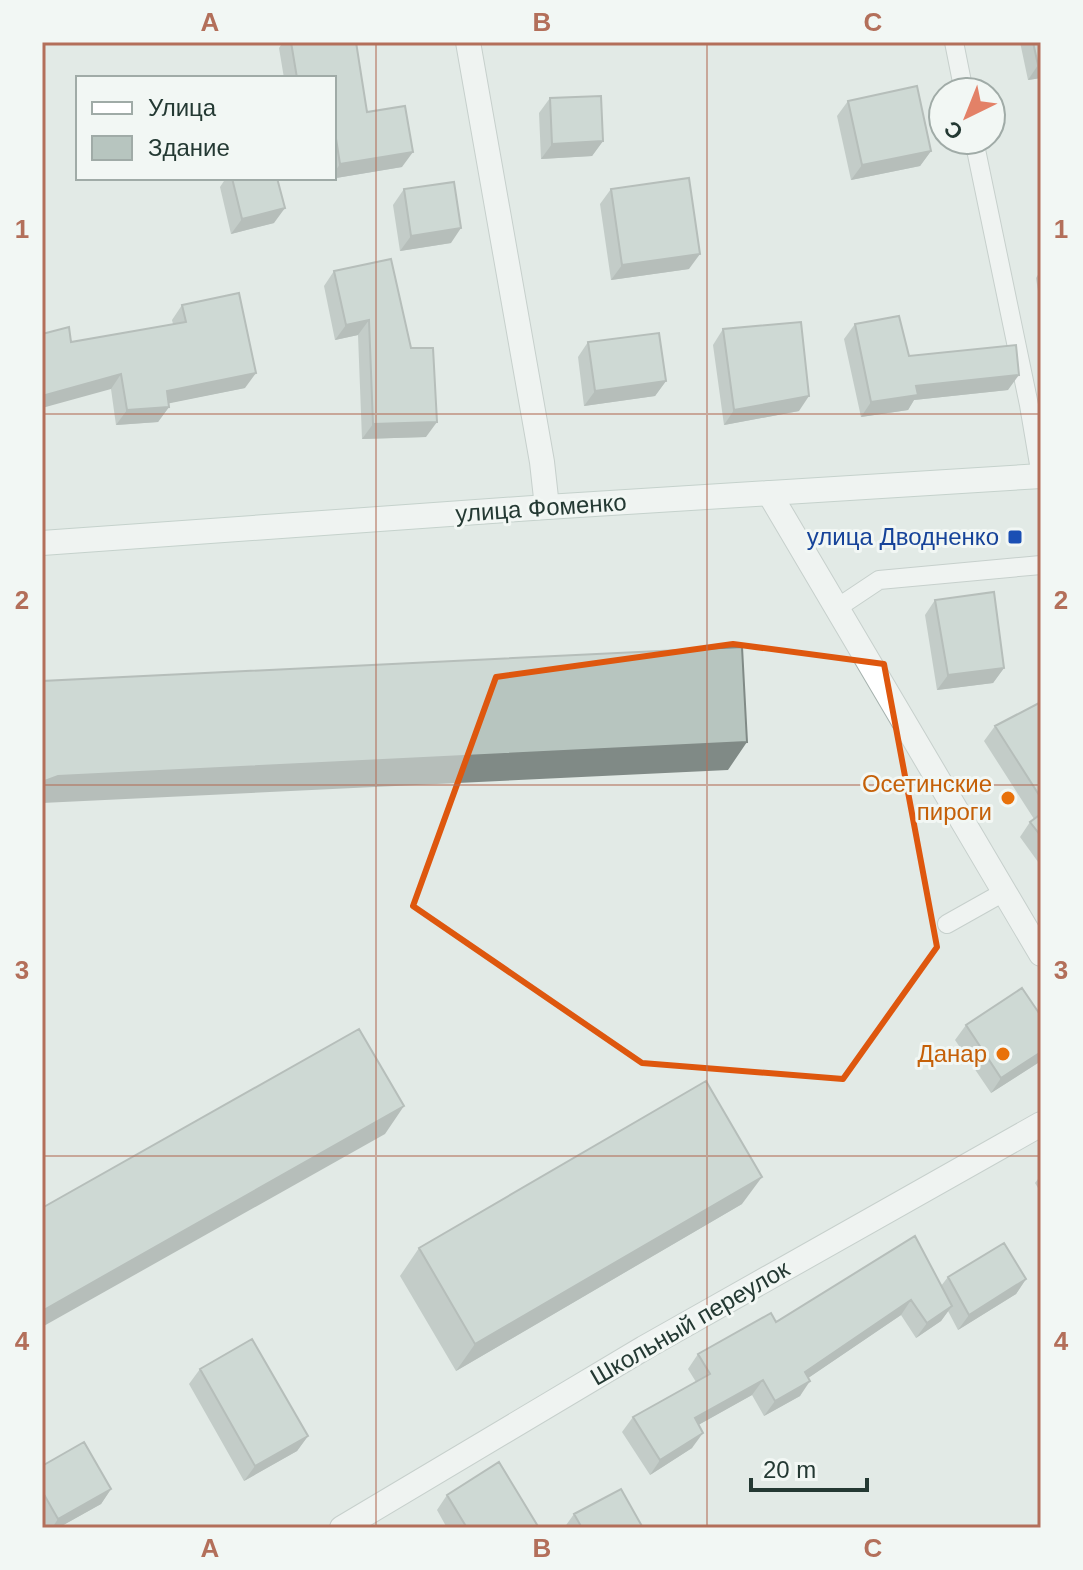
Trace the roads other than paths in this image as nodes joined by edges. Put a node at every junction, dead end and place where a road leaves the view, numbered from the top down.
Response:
1 (468, 42) edge
2 (954, 42) edge
3 (961, 76) edge
4 (977, 156) edge
5 (1041, 476) edge
6 (769, 493) junction
7 (547, 507) junction
8 (42, 543) edge
9 (1041, 565) edge
10 (837, 608) junction
11 (1004, 892) junction
12 (947, 924) dead end
13 (1041, 954) edge
14 (1041, 1124) edge
15 (342, 1528) edge

1 - 7 street
2 - 3 lane
4 - 5 lane, улица Фоменко
5 - 6 street, улица Фоменко
6 - 7 street, улица Фоменко
6 - 10 street
7 - 8 street, улица Фоменко
9 - 10 lane
10 - 11 street
11 - 12 lane
11 - 13 street
14 - 15 street, Школьный переулок

